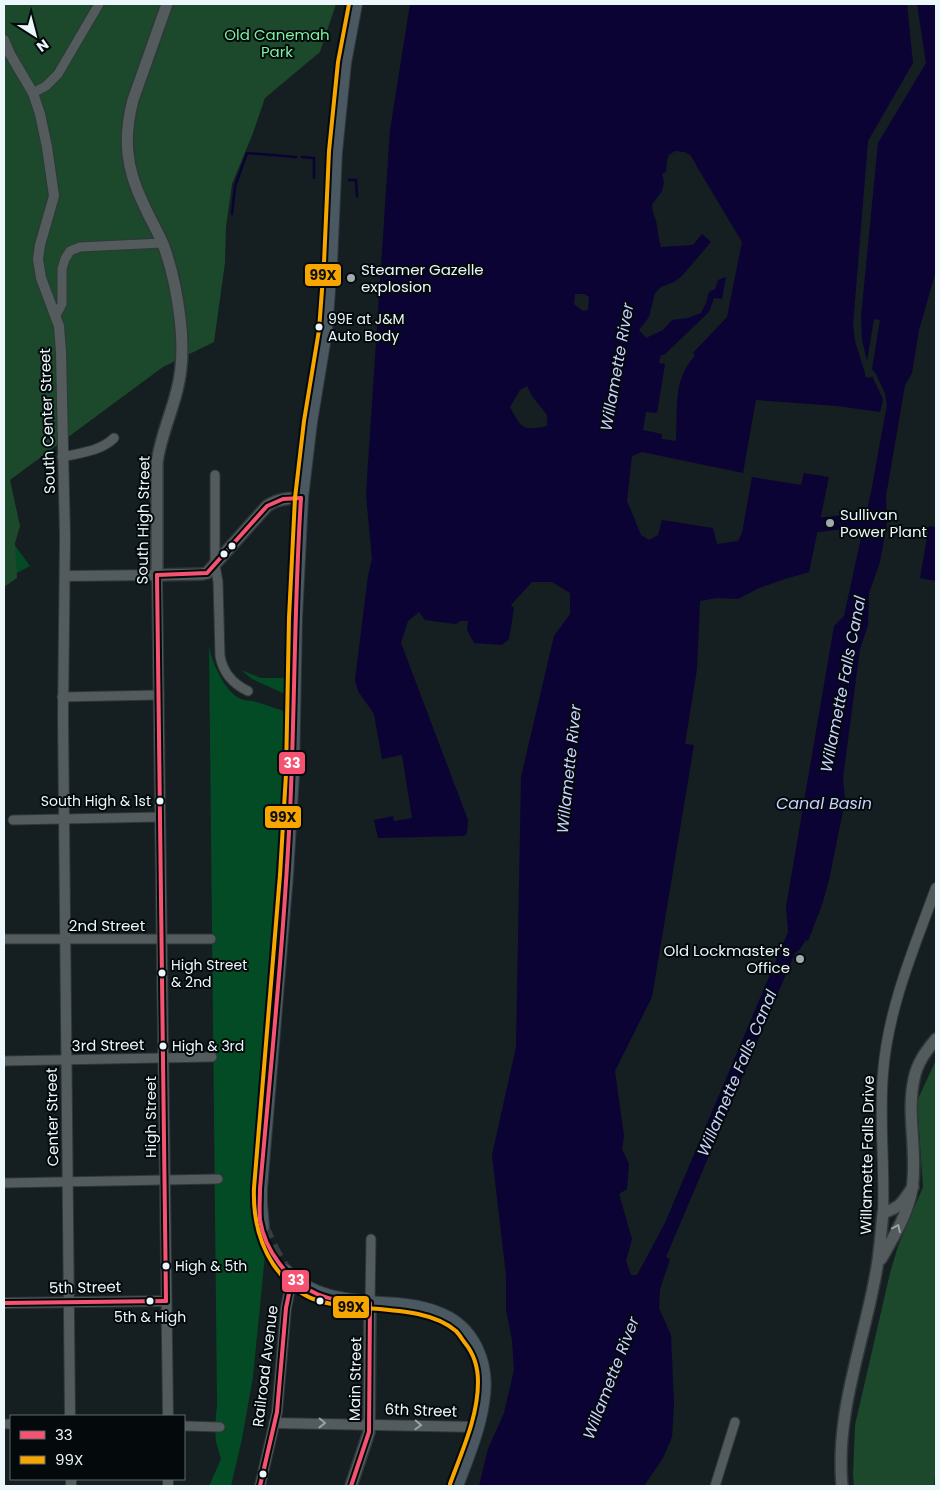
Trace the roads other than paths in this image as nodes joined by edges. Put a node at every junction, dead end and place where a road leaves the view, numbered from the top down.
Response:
1 (99, 4) edge
2 (167, 4) edge
3 (355, 4) edge
4 (4, 40) edge
5 (34, 93) junction
6 (162, 243) junction
7 (56, 316) junction
8 (114, 438) dead end
9 (62, 457) junction
10 (215, 475) dead end
11 (301, 498) junction
12 (215, 565) junction
13 (157, 574) junction
14 (65, 576) junction
15 (248, 691) dead end
16 (159, 695) junction
17 (62, 697) junction
18 (160, 816) junction
19 (64, 818) junction
20 (13, 820) dead end
21 (936, 888) edge
22 (65, 938) junction
23 (4, 939) edge
24 (162, 939) junction
25 (211, 939) dead end
26 (936, 1039) edge
27 (212, 1057) dead end
28 (164, 1058) junction
29 (66, 1060) junction
30 (4, 1061) edge
31 (218, 1179) dead end
32 (165, 1180) junction
33 (4, 1182) edge
34 (67, 1182) junction
35 (913, 1187) junction
36 (883, 1213) junction
37 (262, 1226) tunnel mouth
38 (371, 1240) dead end
39 (877, 1268) junction
40 (289, 1275) joint
41 (166, 1301) junction
42 (68, 1302) junction
43 (4, 1303) edge
44 (370, 1303) junction
45 (70, 1415) edge
46 (168, 1415) edge
47 (274, 1422) junction
48 (735, 1422) dead end
49 (370, 1424) junction
50 (185, 1426) edge
51 (220, 1427) dead end
52 (476, 1427) junction
53 (260, 1486) edge
54 (351, 1486) edge
55 (456, 1486) edge
56 (715, 1486) edge
57 (842, 1486) edge

1 - 5 street
2 - 6 main road, South High Street
3 - 11 highway
4 - 5 street, South Center Street
5 - 7 street, South Center Street
6 - 7 street
6 - 13 main road, South High Street
7 - 9 street, South Center Street
8 - 9 street
9 - 14 street, South Center Street
10 - 12 street
11 - 12 main road
11 - 37 highway
12 - 13 main road
12 - 15 street
13 - 14 street
13 - 16 street, South High Street
14 - 17 street, South Center Street
16 - 17 street
16 - 18 street, South High Street
17 - 19 street, South Center Street
18 - 19 street
18 - 24 street, High Street
19 - 20 street
19 - 22 street, Center Street
21 - 36 street, Willamette Falls Drive
22 - 23 street, 2nd Street
22 - 24 street, 2nd Street
22 - 29 street, Center Street
24 - 25 street, 2nd Street
24 - 28 street, High Street
26 - 35 main road
27 - 28 street, 3rd Street
28 - 29 street, 3rd Street
28 - 32 street, High Street
29 - 30 street, 3rd Street
29 - 34 street, Center Street
31 - 32 street
32 - 34 street
32 - 41 street, High Street
33 - 34 street
34 - 42 street, Center Street
35 - 36 main road
39 -> 35 main road
36 - 39 main road, Willamette Falls Drive
38 - 44 street, Main Street
39 - 57 main road, Willamette Falls Drive
40 - 44 highway
40 - 47 street, Railroad Avenue
41 - 42 street, 5th Street
41 - 46 street, High Street
42 - 43 street, 5th Street
42 - 45 street, Center Street
44 - 49 main road, Main Street
44 - 52 highway
47 -> 49 street, 6th Street
47 - 53 street, Railroad Avenue
48 - 56 street
49 -> 52 street, 6th Street
49 - 54 main road, Main Street
50 - 51 street
52 - 55 highway

